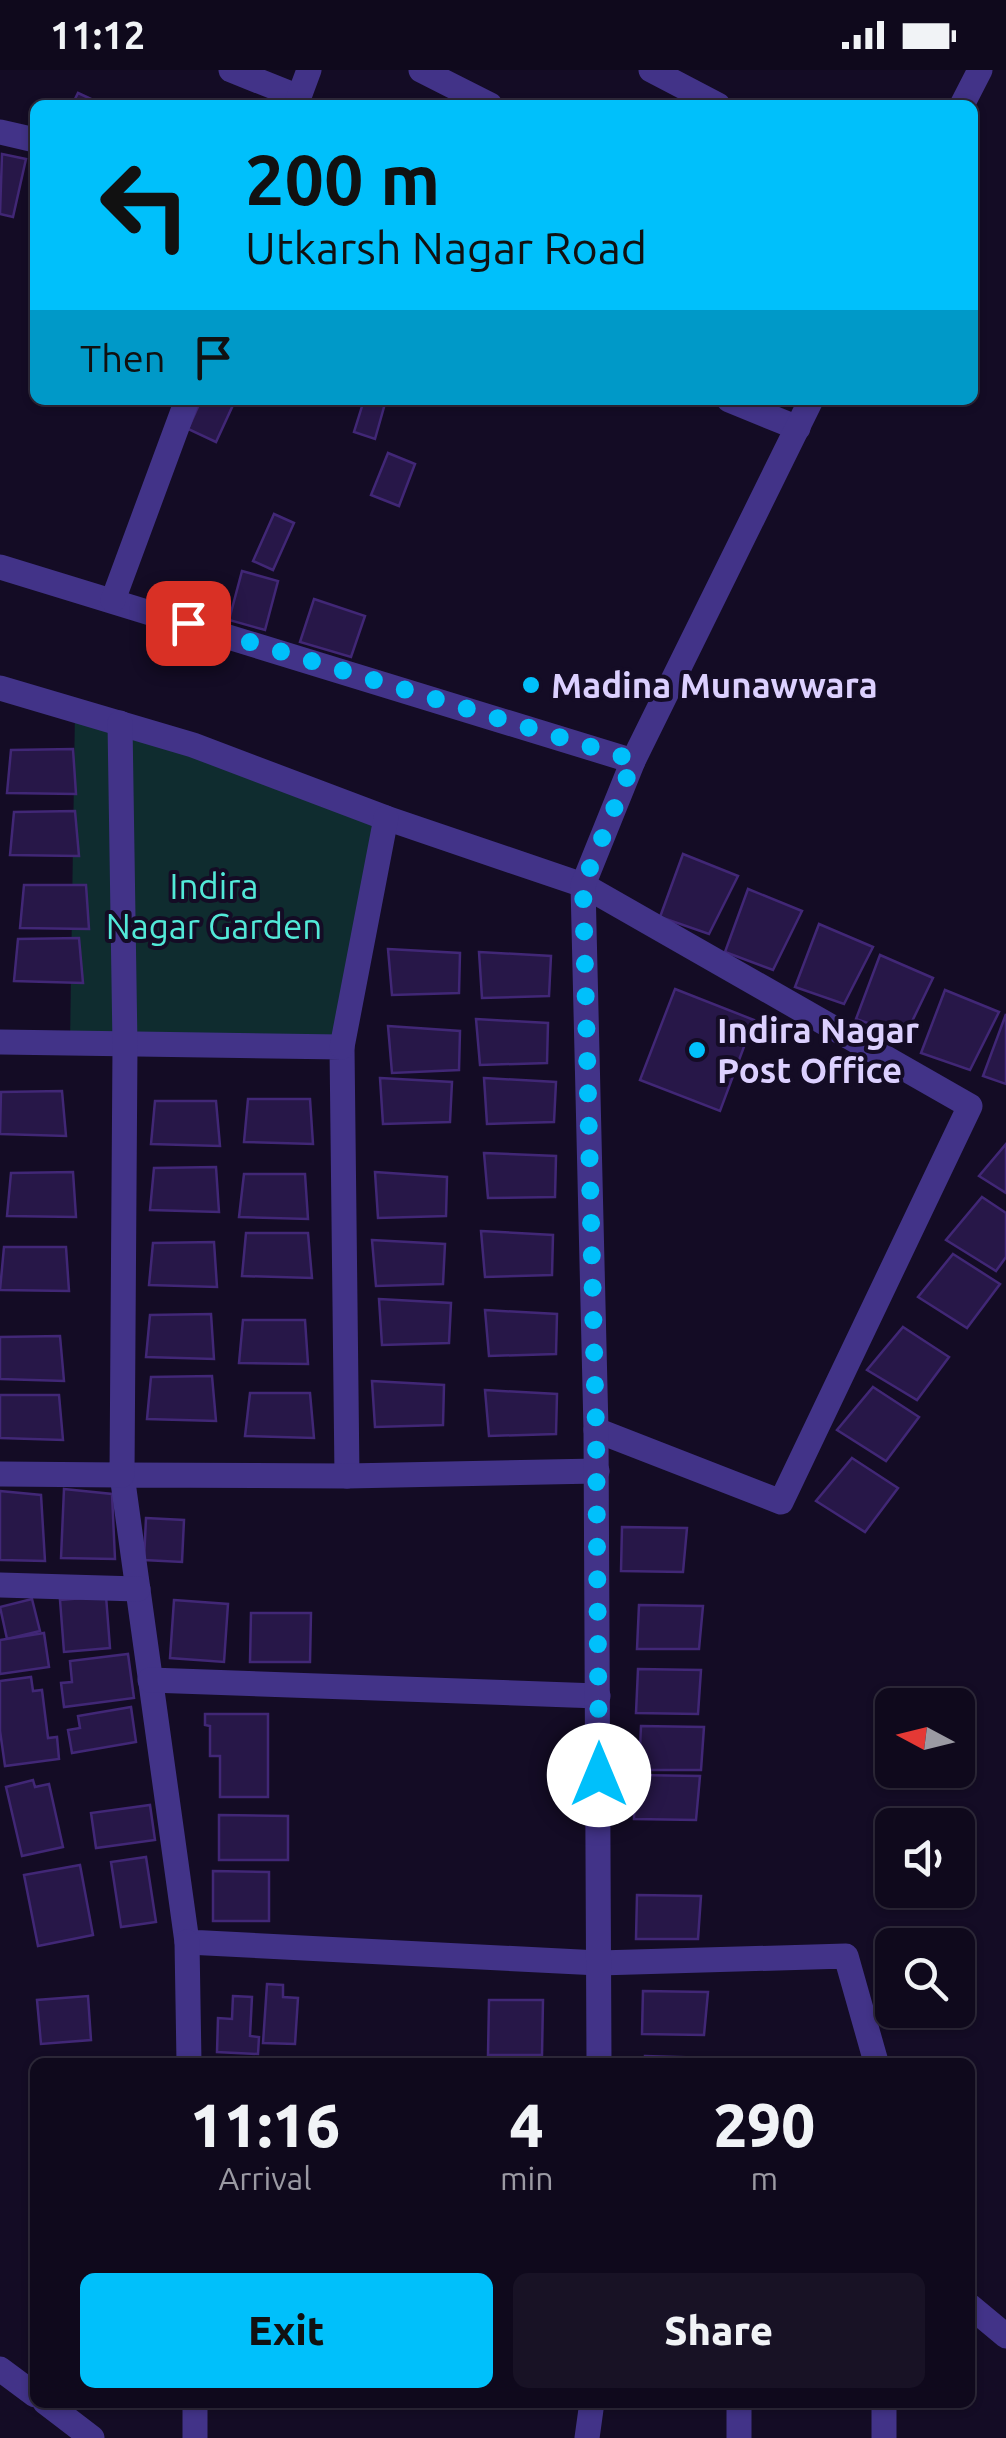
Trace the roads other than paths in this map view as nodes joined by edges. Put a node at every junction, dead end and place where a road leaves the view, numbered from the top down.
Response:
1 (231, 70) edge
2 (309, 70) edge
3 (420, 70) edge
4 (650, 70) edge
5 (980, 70) edge
6 (296, 100) edge
7 (298, 100) edge
8 (480, 100) edge
9 (708, 100) edge
10 (965, 100) edge
11 (0, 132) edge
12 (30, 139) edge
13 (185, 405) edge
14 (741, 405) edge
15 (809, 405) edge
16 (798, 428) junction
17 (0, 567) edge
18 (113, 600) junction
19 (0, 688) edge
20 (120, 723) junction
21 (634, 760) junction
22 (386, 818) junction
23 (583, 885) junction
24 (0, 1042) edge
25 (125, 1046) junction
26 (342, 1047) junction
27 (596, 1430) junction
28 (596, 1470) junction
29 (0, 1474) edge
30 (122, 1475) junction
31 (347, 1476) junction
32 (0, 1584) edge
33 (138, 1589) junction
34 (150, 1680) junction
35 (598, 1696) junction
36 (187, 1942) junction
37 (599, 1963) junction
38 (189, 2058) edge
39 (598, 2058) edge
40 (875, 2058) edge
41 (975, 2310) edge
42 (1006, 2336) edge
43 (0, 2369) edge
44 (30, 2391) edge
45 (53, 2408) edge
46 (195, 2408) edge
47 (591, 2408) edge
48 (738, 2408) edge
49 (884, 2408) edge
50 (92, 2438) edge
51 (196, 2438) edge
52 (587, 2438) edge
53 (739, 2438) edge
54 (884, 2438) edge

1 - 6 street
2 - 7 street
3 - 8 street
4 - 9 street
5 - 10 street
11 - 12 street
13 - 18 street
14 - 16 street
15 - 16 street
16 - 21 street
17 - 18 street
18 - 21 street
19 - 20 street
20 - 22 street
20 - 25 street
21 - 23 street
22 - 23 street
22 - 26 street
23 - 27 street
23 - 27 street
24 - 25 street
25 - 26 street
25 - 30 street
26 - 31 street
27 - 28 street
28 - 31 street
28 - 35 street
29 - 30 street
30 - 31 street
30 - 33 street
32 - 33 street
33 - 34 street
34 - 35 street
34 - 36 street
35 - 37 street
36 - 37 street
36 - 38 street
37 - 39 street
37 - 40 street
41 - 42 street
43 - 44 street
45 - 50 street
46 - 51 street
47 - 52 street
48 - 53 street
49 - 54 street

